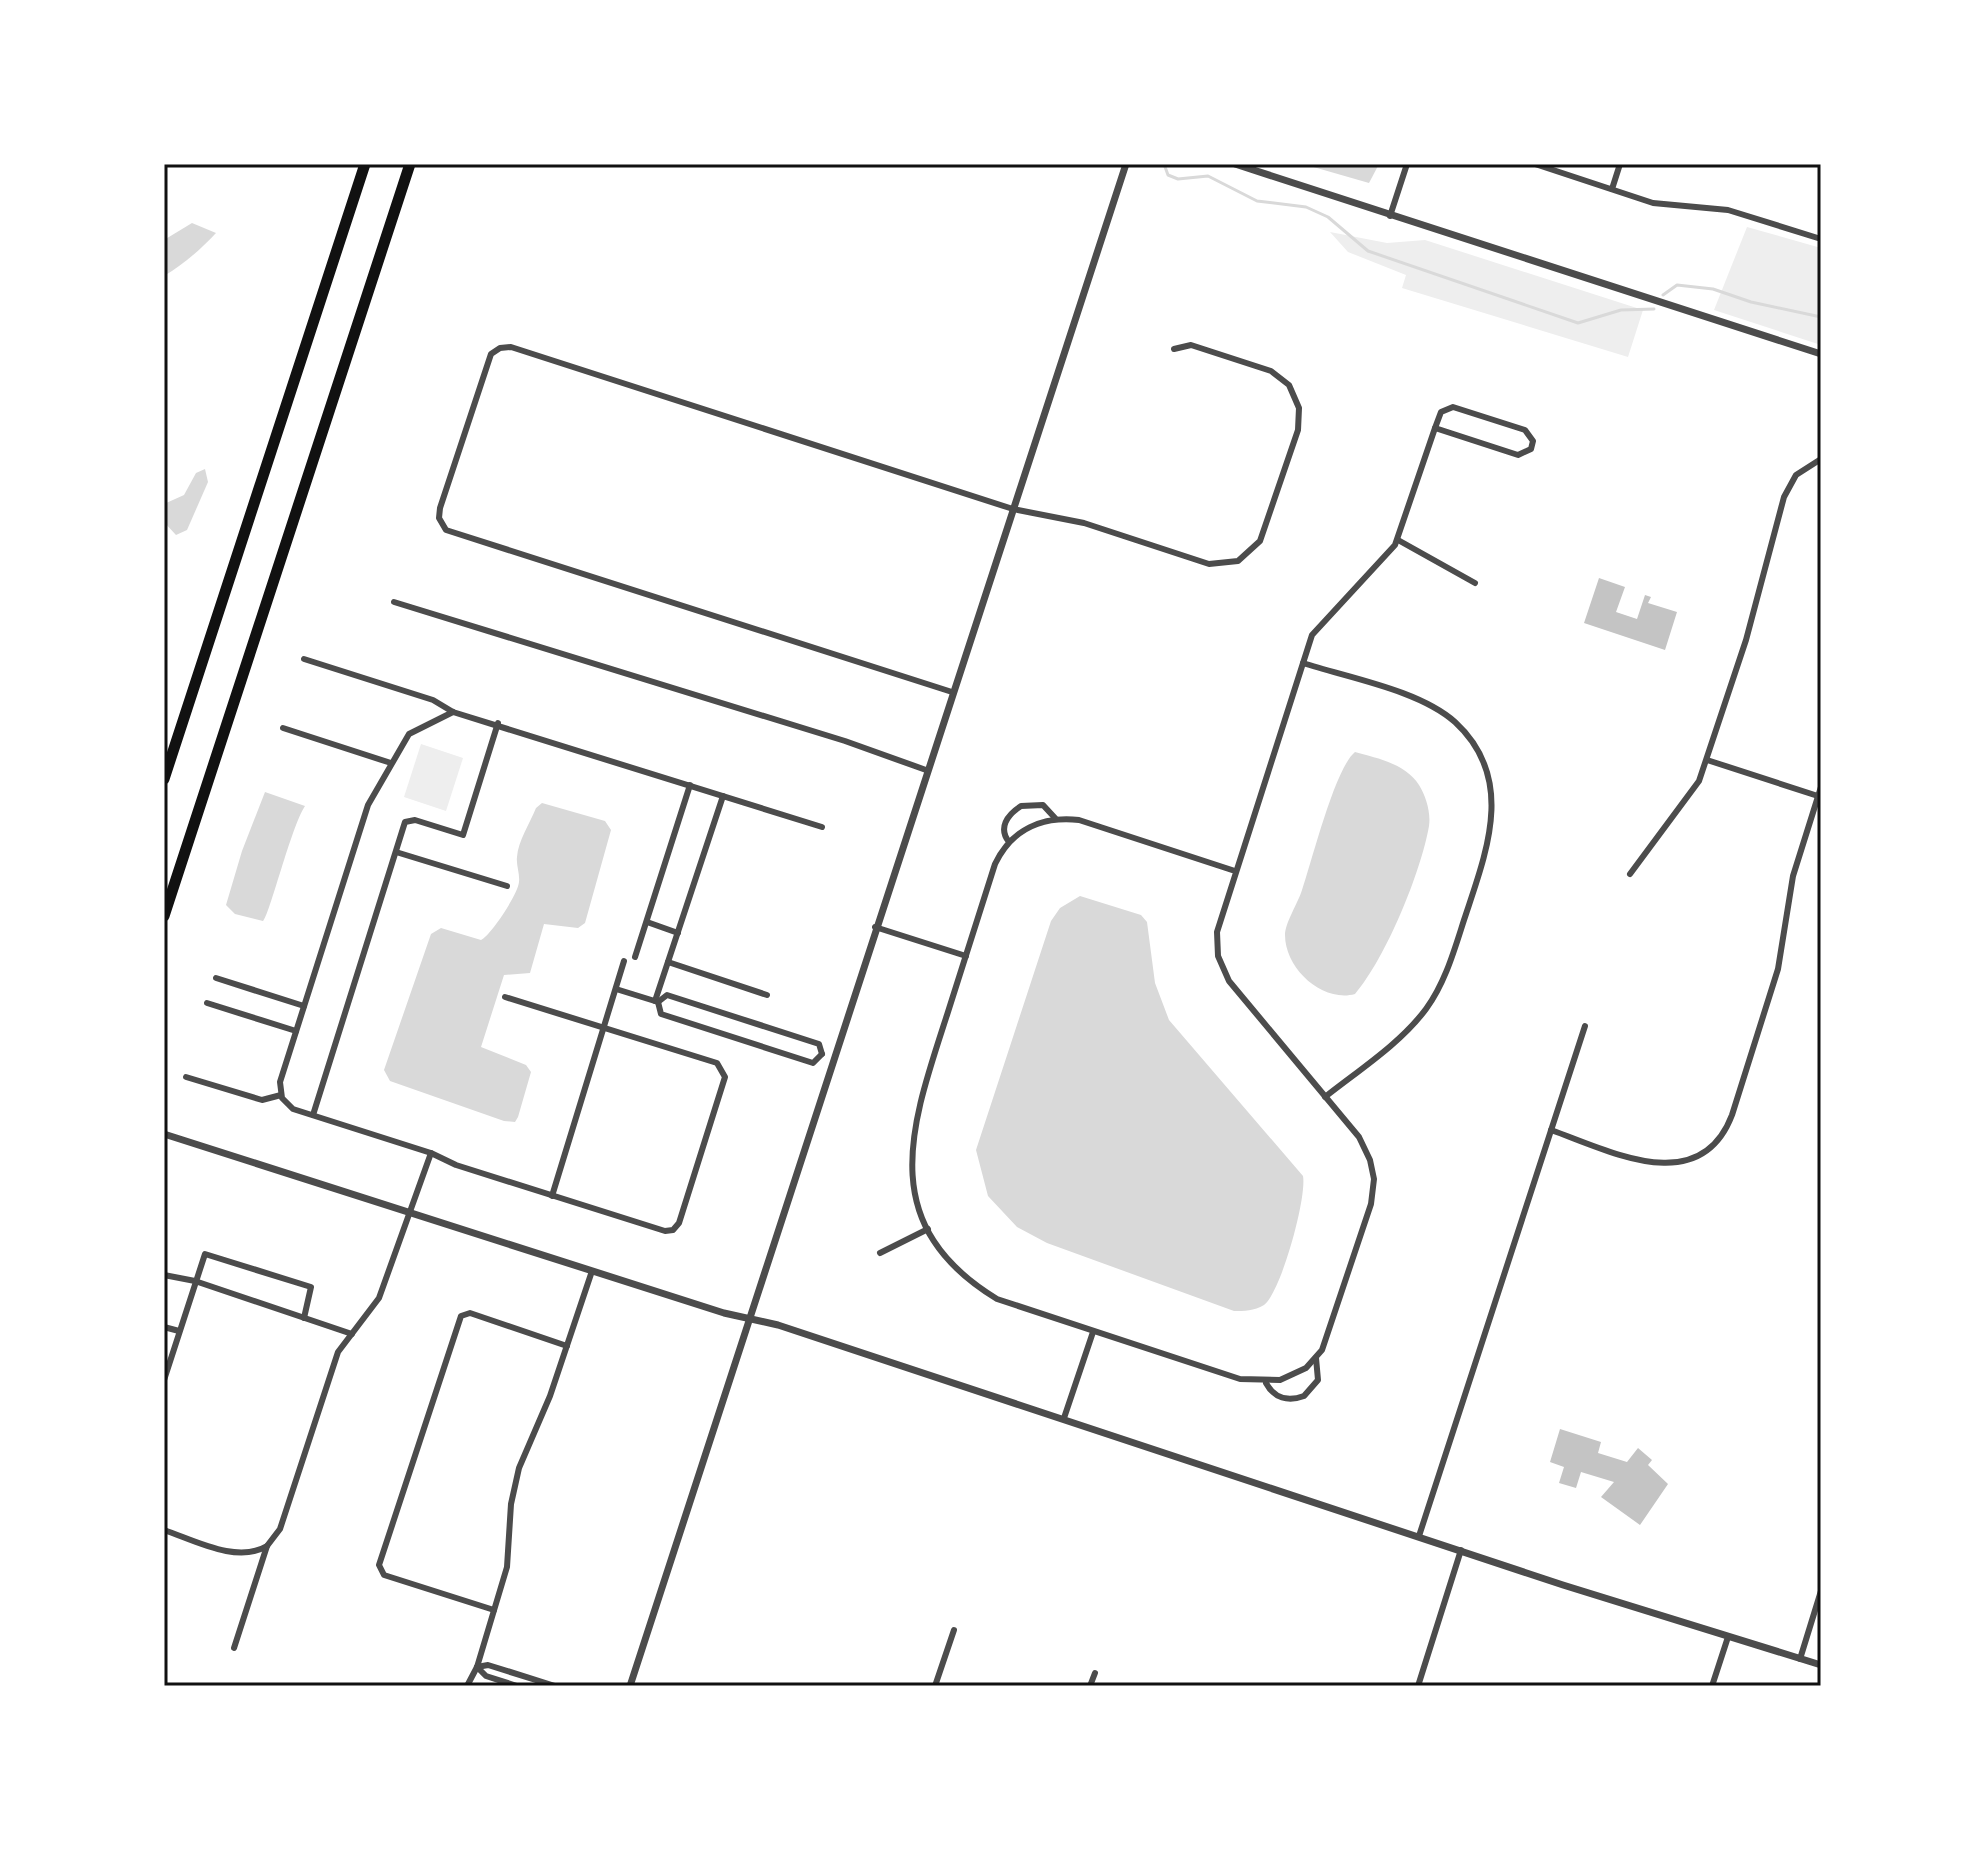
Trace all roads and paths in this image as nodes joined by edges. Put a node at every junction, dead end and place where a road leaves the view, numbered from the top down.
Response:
1 (365, 164) edge
2 (410, 164) edge
3 (1126, 164) edge
4 (1235, 164) edge
5 (1407, 164) edge
6 (1535, 164) edge
7 (1620, 164) edge
8 (1612, 189) junction
9 (1390, 216) junction
10 (1821, 239) edge
11 (1174, 349) dead end
12 (1821, 354) edge
13 (1435, 428) junction
14 (1821, 459) edge
15 (1013, 509) junction
16 (1398, 540) junction
17 (1475, 583) dead end
18 (394, 602) dead end
19 (304, 659) dead end
20 (1303, 663) junction
21 (952, 692) junction
22 (453, 712) junction
23 (498, 723) junction
24 (283, 728) dead end
25 (1707, 760) junction
26 (391, 763) junction
27 (926, 770) junction
28 (164, 779) edge
29 (690, 785) junction
30 (1821, 787) edge
31 (723, 796) junction
32 (1820, 796) edge
33 (1055, 818) junction
34 (822, 827) dead end
35 (1009, 842) junction
36 (396, 852) junction
37 (1235, 871) junction
38 (1630, 874) dead end
39 (507, 886) dead end
40 (164, 916) edge
41 (647, 922) junction
42 (875, 927) junction
43 (678, 933) junction
44 (966, 956) junction
45 (635, 957) dead end
46 (624, 961) dead end
47 (668, 962) junction
48 (216, 978) dead end
49 (616, 989) junction
50 (767, 995) dead end
51 (505, 997) dead end
52 (656, 1002) junction
53 (207, 1003) dead end
54 (304, 1006) junction
55 (745, 1020) junction
56 (1585, 1026) dead end
57 (604, 1028) junction
58 (296, 1031) junction
59 (739, 1038) junction
60 (822, 1054) junction
61 (834, 1058) junction
62 (186, 1077) dead end
63 (281, 1095) junction
64 (1325, 1097) junction
65 (313, 1115) junction
66 (1551, 1130) junction
67 (164, 1134) edge
68 (431, 1153) junction
69 (552, 1196) junction
70 (410, 1213) junction
71 (928, 1229) junction
72 (880, 1253) dead end
73 (592, 1271) junction
74 (164, 1275) edge
75 (195, 1281) junction
76 (304, 1318) junction
77 (749, 1318) junction
78 (164, 1327) edge
79 (179, 1331) junction
80 (1093, 1332) junction
81 (352, 1334) junction
82 (567, 1346) junction
83 (1316, 1358) junction
84 (164, 1380) edge
85 (1266, 1383) junction
86 (1064, 1418) junction
87 (164, 1530) edge
88 (1419, 1536) junction
89 (267, 1546) junction
90 (1461, 1550) junction
91 (1821, 1591) edge
92 (494, 1610) junction
93 (954, 1630) dead end
94 (1728, 1637) junction
95 (234, 1648) dead end
96 (1800, 1659) junction
97 (1821, 1665) edge
98 (477, 1667) junction
99 (1095, 1673) dead end
100 (467, 1686) edge
101 (517, 1686) edge
102 (555, 1686) edge
103 (630, 1686) edge
104 (935, 1686) edge
105 (1090, 1686) edge
106 (1418, 1686) edge
107 (1712, 1686) edge

1 - 28 highway
2 - 40 highway
3 - 15 street
4 - 9 street
5 - 9 street
6 - 8 street
7 - 8 street
8 - 10 street
9 - 12 street
11 - 15 street
13 - 13 street
13 - 16 street
14 - 25 street
15 - 21 street
15 - 21 street
16 - 17 street
16 - 20 street
18 - 27 street
19 - 22 street
20 - 37 street
20 - 64 street
21 - 27 street
22 - 23 street
22 - 26 street
23 - 29 street
23 - 36 street
24 - 26 street
25 - 32 street
25 - 38 street
26 - 54 street
27 - 42 street
29 - 31 street
29 - 41 street
30 - 32 street
31 - 34 street
31 - 43 street
32 - 66 street
33 - 35 street
33 - 35 street
33 - 37 street
35 - 44 street
36 - 39 street
36 - 65 street
37 - 64 street
41 - 43 street
41 - 45 street
42 - 44 street
42 - 61 street
43 - 47 street
44 - 71 street
46 - 49 street
47 - 50 street
47 - 52 street
48 - 54 street
49 - 52 street
49 - 57 street
51 - 57 street
52 - 55 street
52 - 59 street
53 - 58 street
54 - 58 street
55 - 59 street
55 - 60 street
56 - 66 street
57 - 69 street
57 - 69 street
58 - 63 street
59 - 60 street
60 - 61 street
61 - 77 street
62 - 63 street
63 - 65 street
64 - 83 street
65 - 68 street
66 - 88 street
67 - 70 street
68 - 69 street
68 - 70 street
70 - 73 street
70 - 81 street
71 - 72 street
71 - 80 street
73 - 77 street
73 - 82 street
74 - 75 street
75 - 76 street
75 - 76 street
75 - 79 street
76 - 81 street
77 - 86 street
77 - 103 street
78 - 79 street
79 - 84 street
80 - 85 street
80 - 86 street
81 - 89 street
82 - 92 street
82 - 92 street
83 - 85 street
83 - 85 street
86 - 88 street
87 - 89 street
88 - 90 street
89 - 95 street
90 - 94 street
90 - 106 street
91 - 96 street
92 - 98 street
93 - 104 street
94 - 96 street
94 - 107 street
96 - 97 street
98 - 100 street
98 - 101 street
98 - 102 street
99 - 105 street

